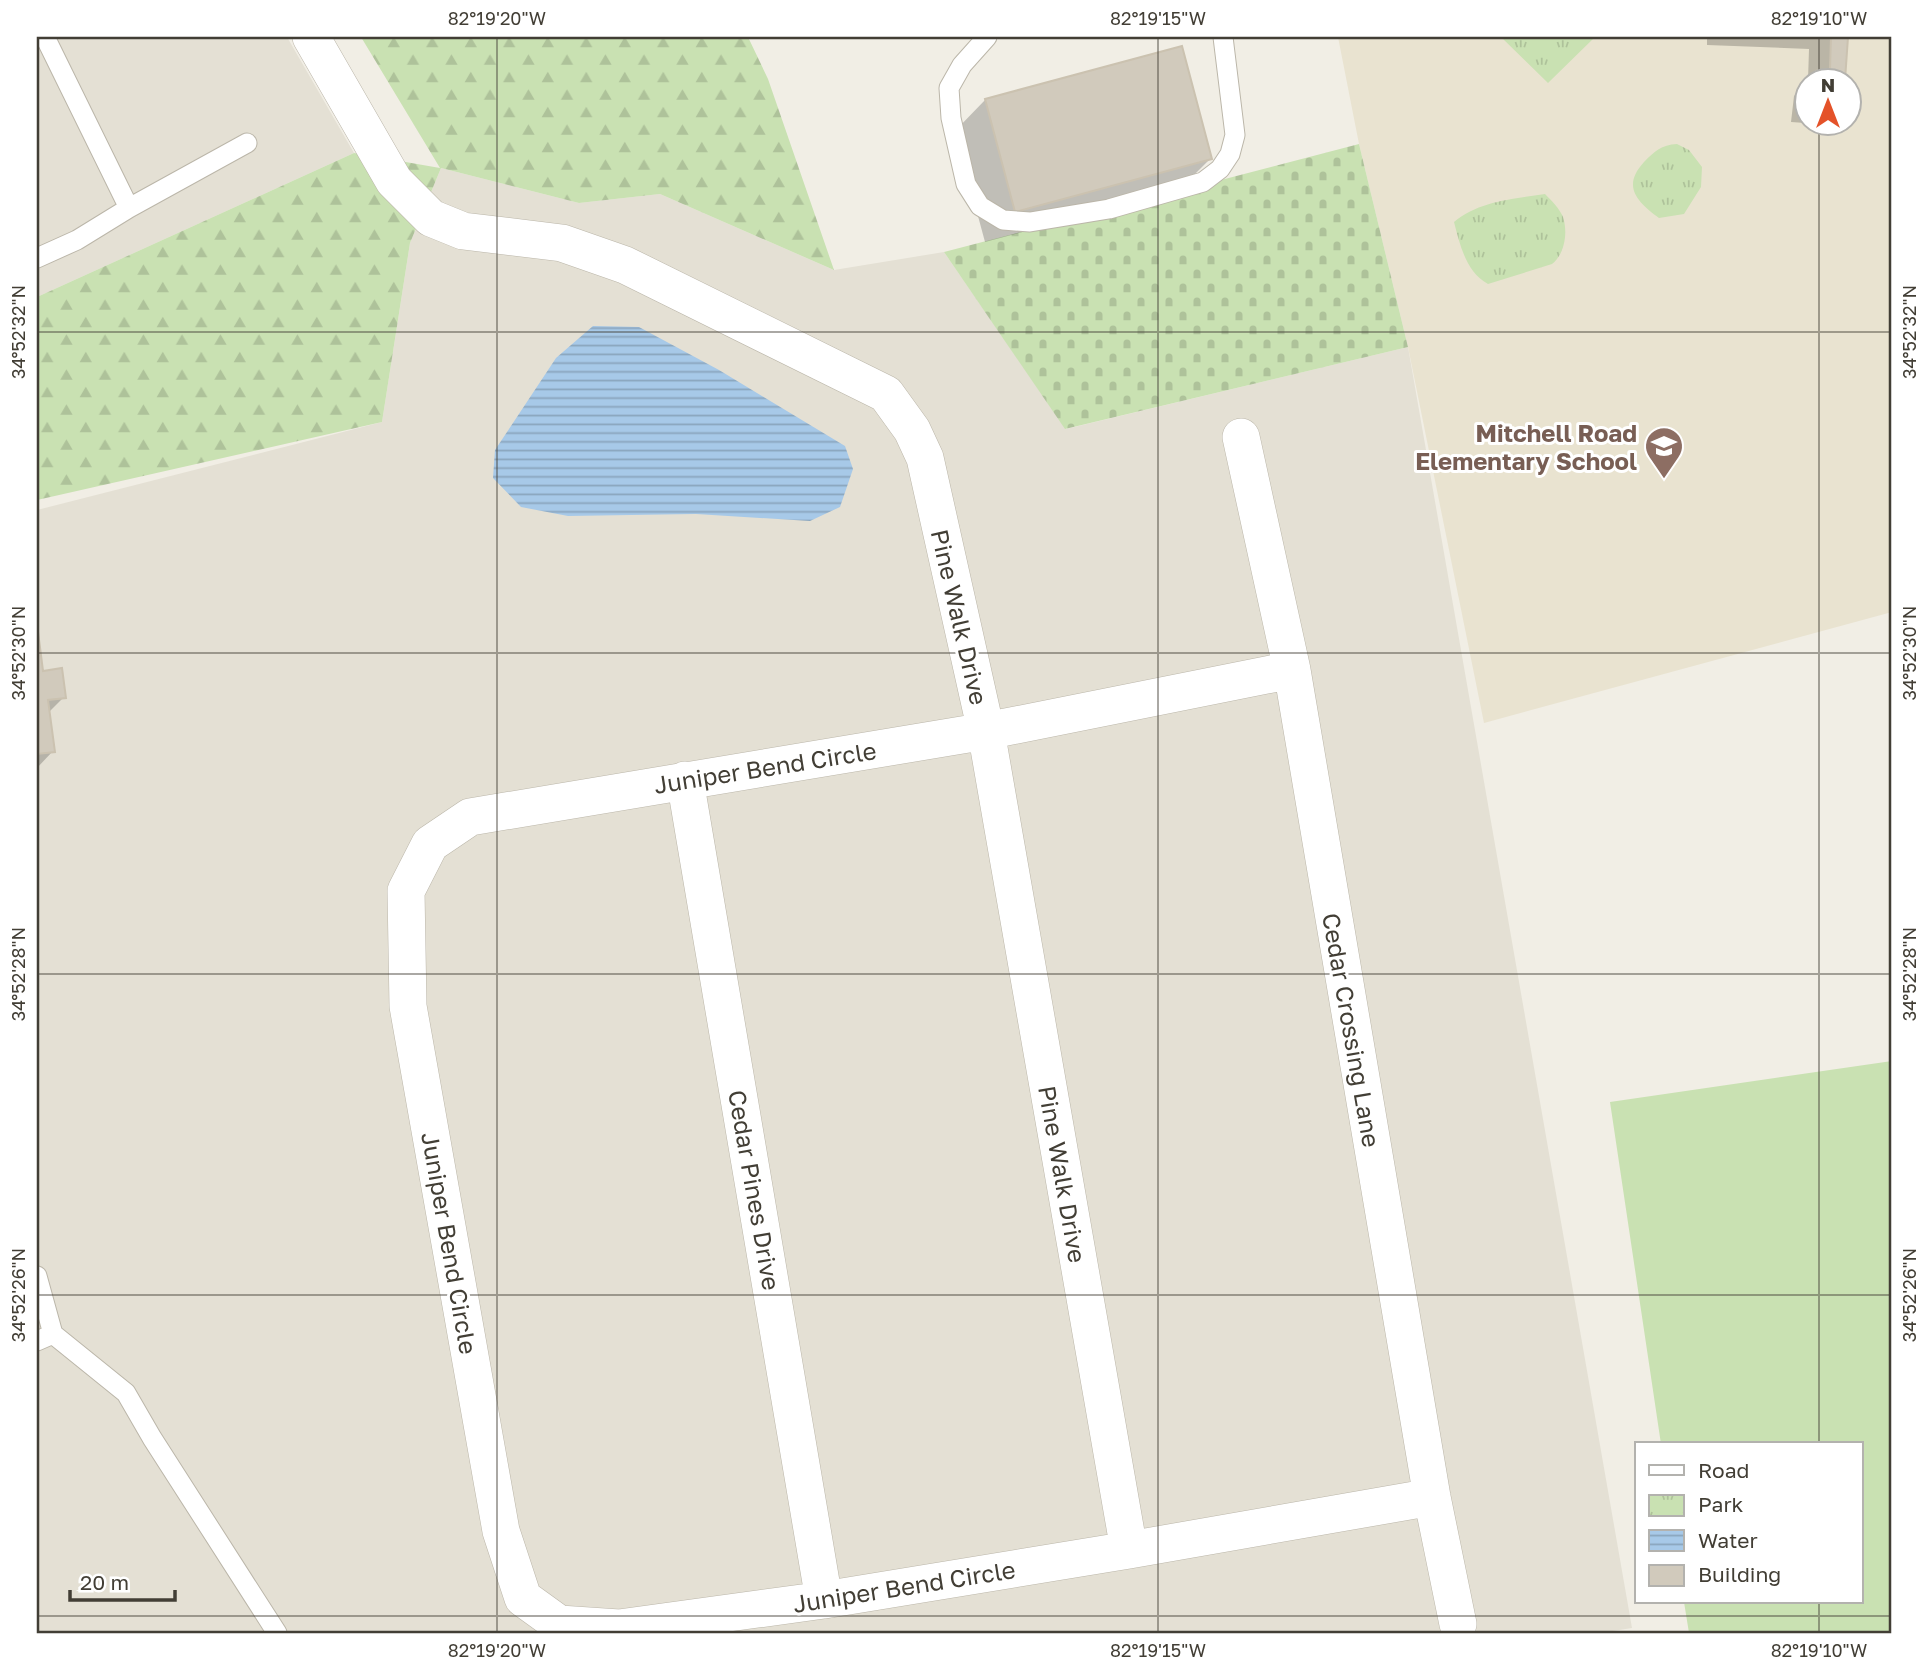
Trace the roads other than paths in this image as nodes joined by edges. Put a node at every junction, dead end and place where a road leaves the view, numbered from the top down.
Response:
1 (311, 37) edge
2 (988, 37) edge
3 (1223, 37) edge
4 (44, 39) edge
5 (247, 143) dead end
6 (129, 208) junction
7 (37, 258) edge
8 (1241, 437) dead end
9 (1292, 670) junction
10 (985, 731) junction
11 (685, 780) junction
12 (37, 1276) edge
13 (45, 1337) edge
14 (1432, 1497) junction
15 (1129, 1550) junction
16 (824, 1600) junction
17 (1458, 1624) dead end
18 (277, 1633) edge

1 - 10 street, Pine Walk Drive
2 - 3 lane
4 - 6 lane
5 - 6 lane
6 - 7 lane
8 - 9 street, Cedar Crossing Lane
9 - 10 street, Juniper Bend Circle
9 - 14 street, Cedar Crossing Lane
10 - 11 street, Juniper Bend Circle
10 - 15 street, Pine Walk Drive
11 - 16 street, Cedar Pines Drive
11 - 16 street, Juniper Bend Circle
12 - 13 lane
13 - 18 lane
14 - 15 street, Juniper Bend Circle
14 - 17 street, Cedar Crossing Lane
15 - 16 street, Juniper Bend Circle

